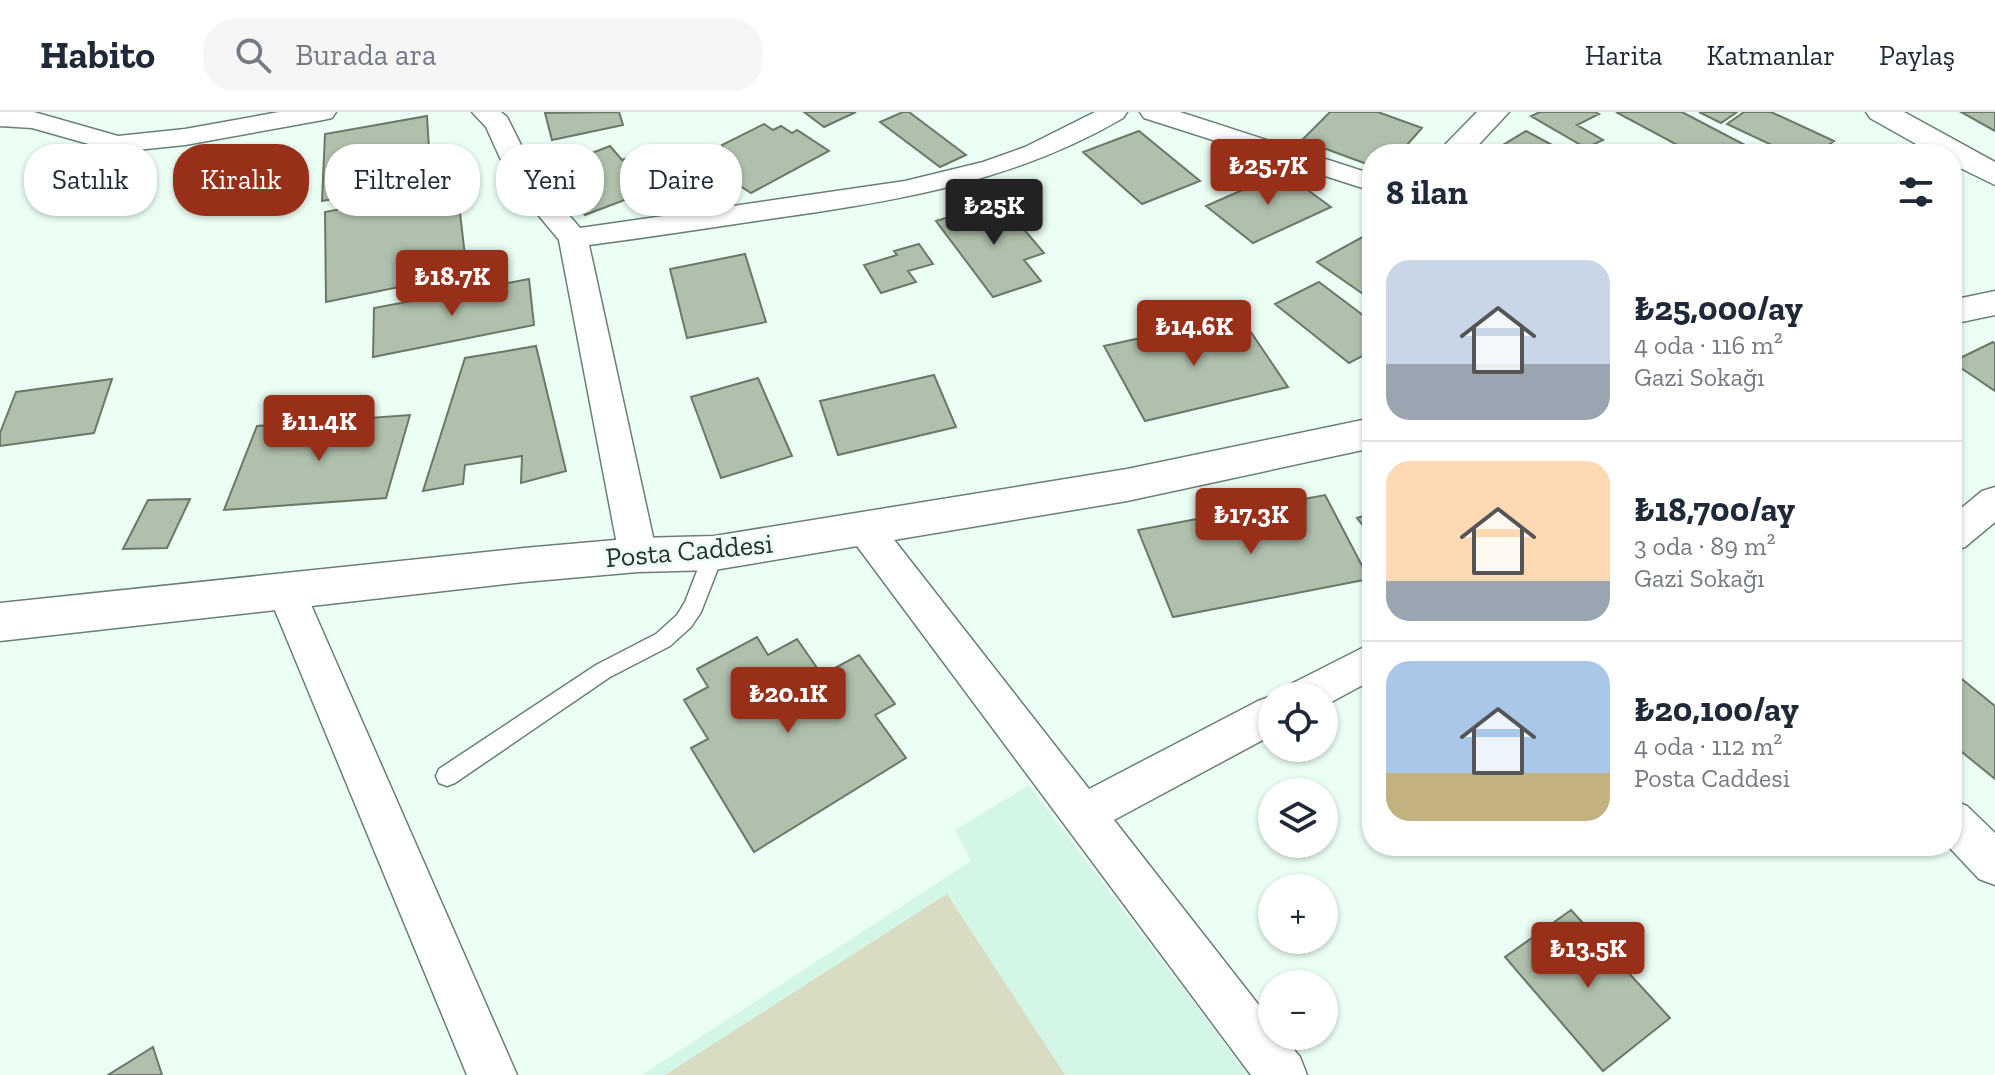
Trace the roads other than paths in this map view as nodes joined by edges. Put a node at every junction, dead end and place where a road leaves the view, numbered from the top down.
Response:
1 (323, 112) edge
2 (485, 112) edge
3 (1114, 112) edge
4 (1153, 112) edge
5 (1494, 112) edge
6 (1881, 112) edge
7 (0, 118) edge
8 (1462, 144) edge
9 (1939, 144) edge
10 (1962, 157) edge
11 (1995, 175) edge
12 (1362, 180) edge
13 (573, 238) junction
14 (1995, 303) edge
15 (1962, 310) edge
16 (1362, 435) edge
17 (1995, 501) edge
18 (864, 528) junction
19 (1962, 529) edge
20 (714, 553) junction
21 (638, 555) junction
22 (286, 591) junction
23 (0, 622) edge
24 (1362, 665) edge
25 (1331, 682) edge
26 (1258, 721) edge
27 (447, 776) dead end
28 (1083, 814) junction
29 (1962, 830) edge
30 (1995, 864) edge
31 (492, 1075) edge
32 (1282, 1075) edge

1 - 7 street
2 - 13 street
3 - 13 street
4 - 12 street
5 - 8 street
6 - 9 street
10 - 11 street
13 - 21 street
14 - 15 street
16 - 18 street, Posta Caddesi
17 - 19 street
18 - 20 street, Posta Caddesi
18 - 28 street
20 - 21 street, Posta Caddesi
20 - 27 lane
21 - 22 street, Posta Caddesi
22 - 23 street, Posta Caddesi
22 - 31 street
24 - 25 street
26 - 28 street
28 - 32 street
29 - 30 street

